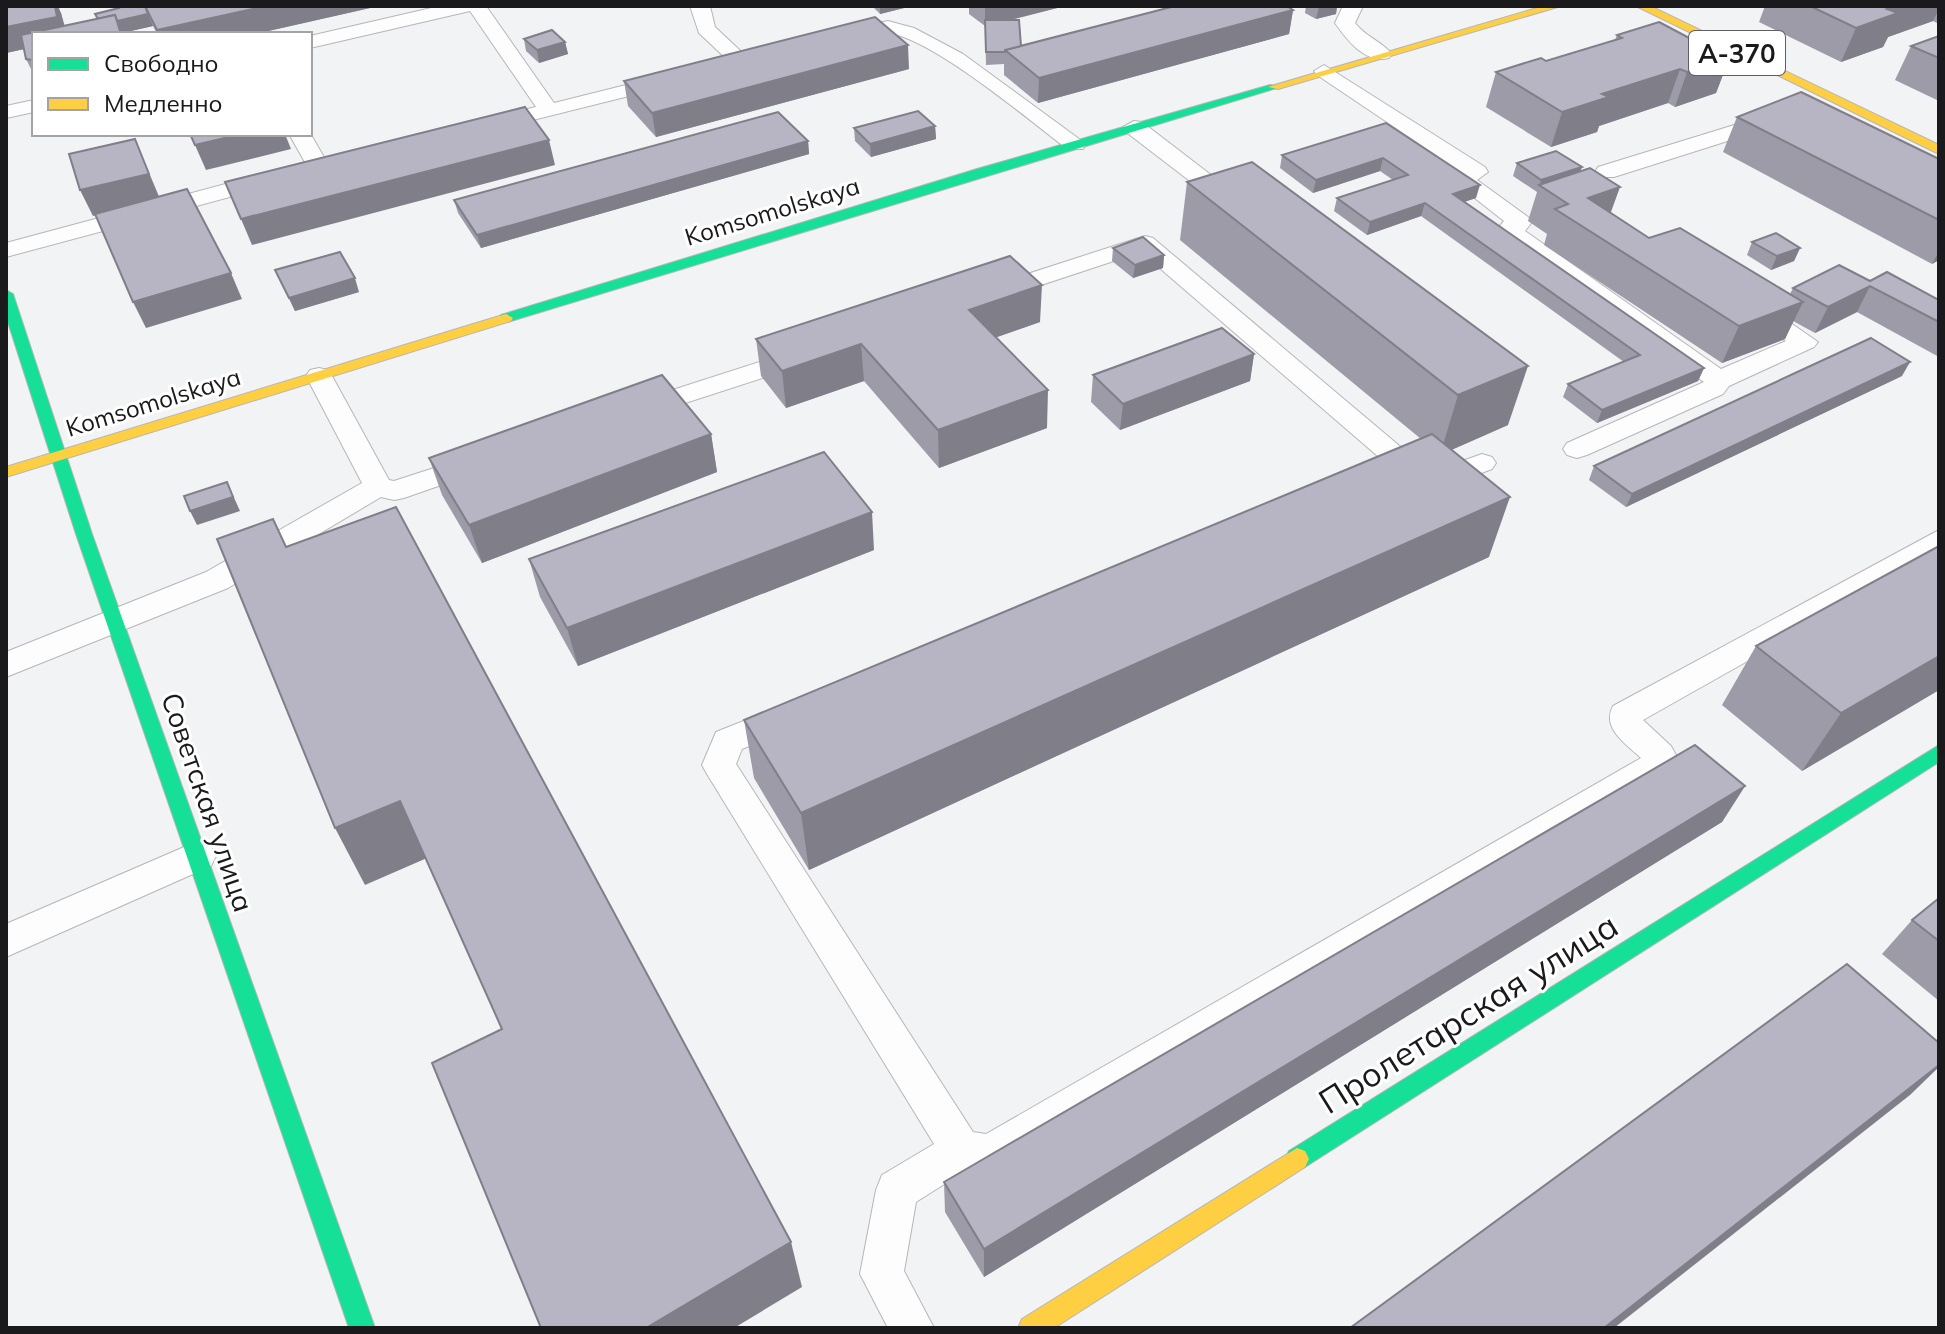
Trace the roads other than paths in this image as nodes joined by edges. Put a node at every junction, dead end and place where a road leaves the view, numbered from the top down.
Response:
1 (465, 6) edge
2 (476, 6) edge
3 (700, 6) edge
4 (1353, 6) edge
5 (1556, 6) edge
6 (1641, 6) edge
7 (825, 41) edge
8 (312, 42) edge
9 (1382, 54) junction
10 (1013, 68) edge
11 (711, 70) edge
12 (1324, 71) junction
13 (983, 76) junction
14 (682, 77) edge
15 (1834, 100) junction
16 (32, 106) edge
17 (549, 111) junction
18 (6, 112) edge
19 (1134, 127) junction
20 (472, 129) edge
21 (301, 136) edge
22 (1075, 144) junction
23 (1939, 150) edge
24 (1606, 172) dead end
25 (1258, 210) edge
26 (6, 250) edge
27 (6, 294) edge
28 (1732, 295) edge
29 (967, 302) edge
30 (831, 347) edge
31 (319, 376) junction
32 (1719, 380) junction
33 (620, 416) edge
34 (1577, 449) dead end
35 (60, 455) junction
36 (500, 456) edge
37 (1482, 463) dead end
38 (1405, 465) junction
39 (6, 472) edge
40 (1368, 477) edge
41 (378, 486) junction
42 (1939, 540) edge
43 (114, 619) junction
44 (6, 665) edge
45 (815, 705) edge
46 (1939, 752) edge
47 (198, 856) junction
48 (6, 941) edge
49 (961, 1151) junction
50 (362, 1328) edge
51 (912, 1328) edge
52 (1031, 1328) edge

1 - 8 lane
2 - 17 lane
3 - 11 lane
4 - 9 lane
5 - 9 main road, Komsomolskaya
6 - 15 main road, А-370
7 - 13 lane
9 - 12 main road, Komsomolskaya
10 - 13 lane
12 - 19 main road, Komsomolskaya
12 - 32 lane
13 - 22 lane
14 - 17 lane
15 - 23 main road, А-370
15 - 24 lane
16 - 18 lane
17 - 20 lane
19 - 22 main road, Komsomolskaya
19 - 25 lane
21 - 26 lane
22 - 31 main road, Komsomolskaya
27 - 35 main road, Советская улица
28 - 32 lane
29 - 38 lane
30 - 33 lane
31 - 35 main road, Komsomolskaya
31 - 41 lane
32 - 34 lane
35 - 39 main road, Komsomolskaya
35 - 43 main road, Советская улица
36 - 41 lane
37 - 38 lane
38 - 40 lane
41 - 43 lane
42 - 49 lane
43 - 44 lane
43 - 47 main road, Советская улица
45 - 49 lane
46 - 52 main road, Пролетарская улица
47 - 48 lane
47 - 50 main road, Советская улица
49 - 51 lane

